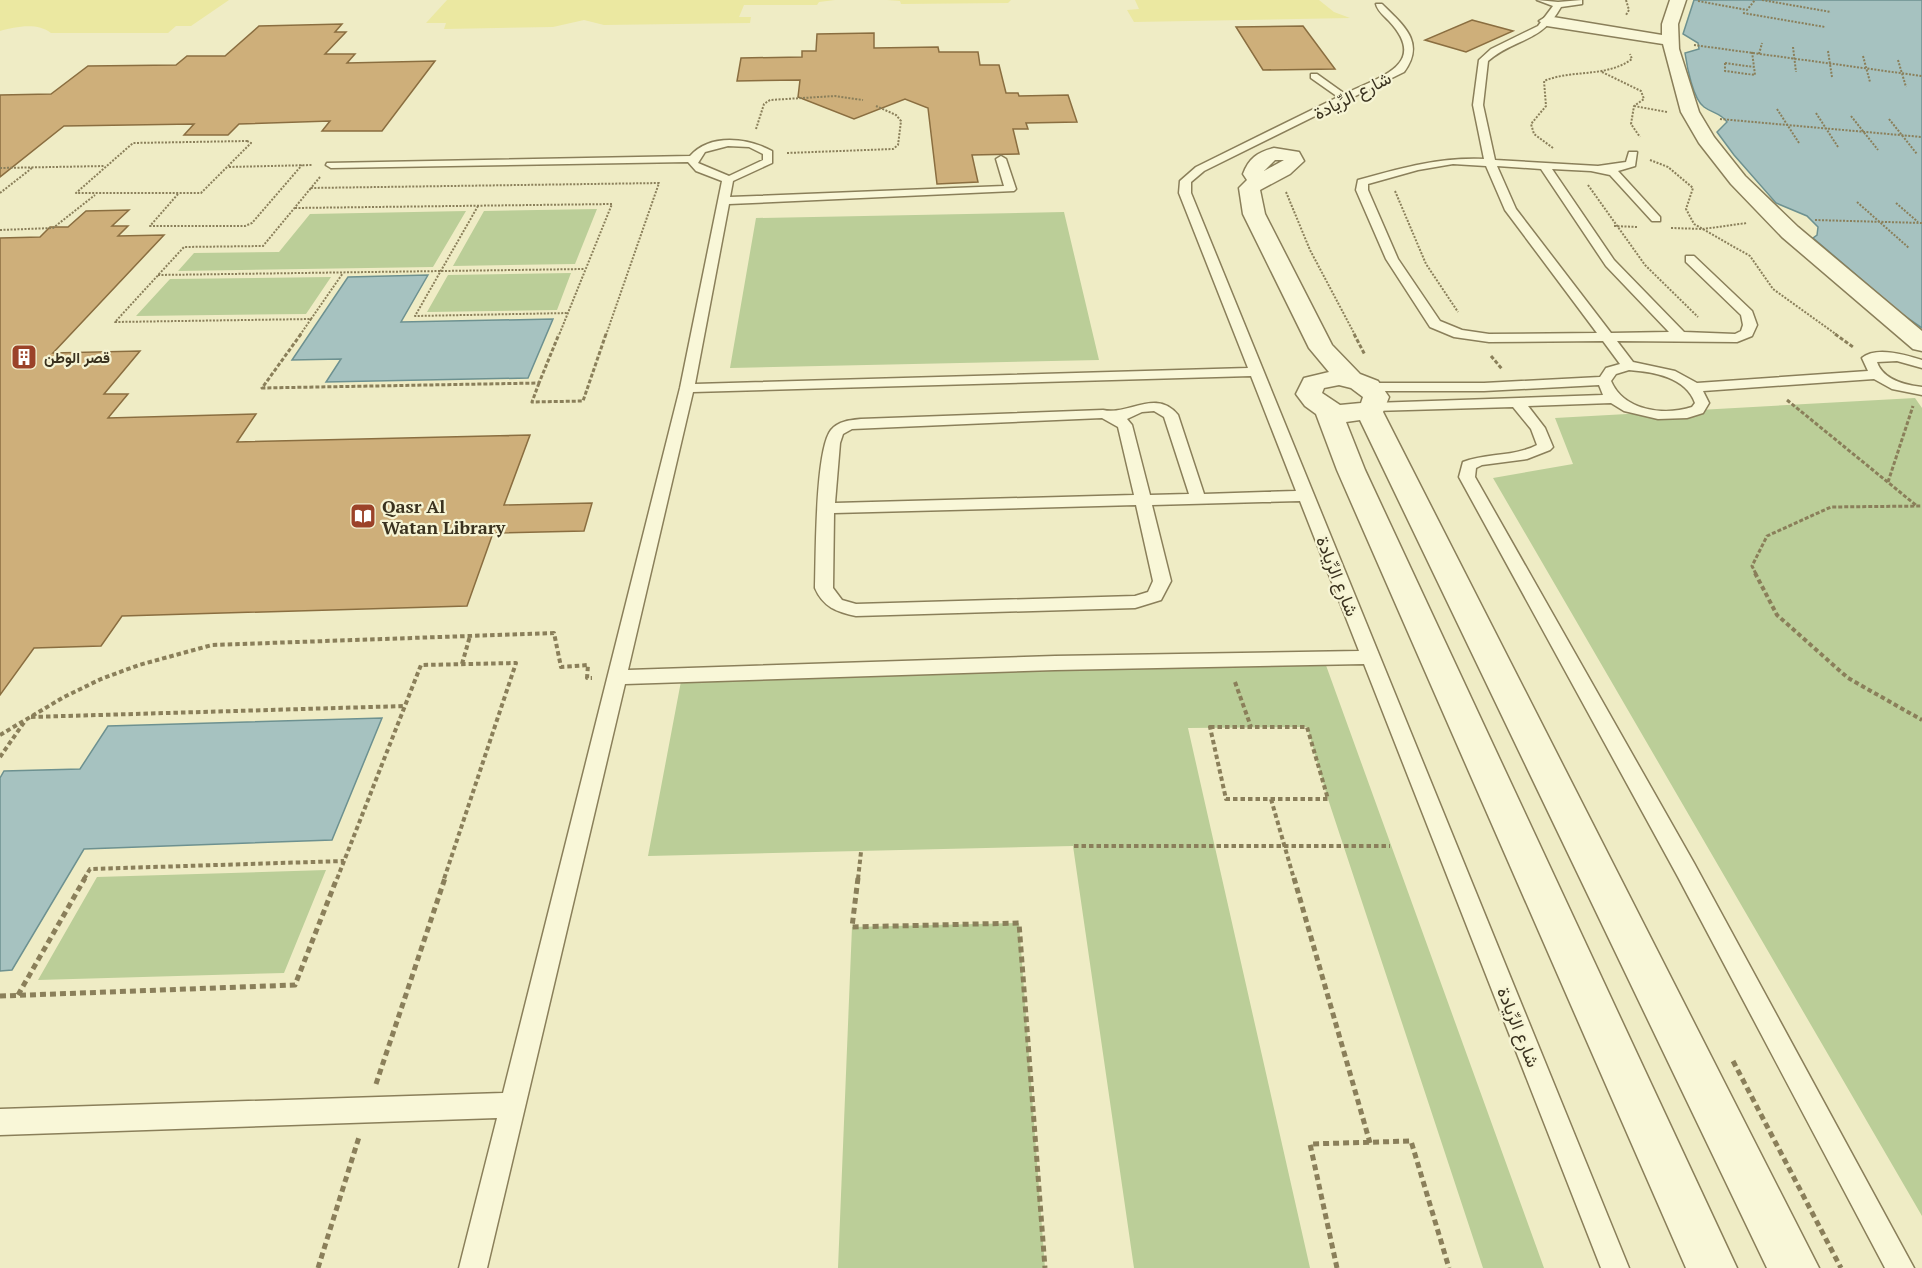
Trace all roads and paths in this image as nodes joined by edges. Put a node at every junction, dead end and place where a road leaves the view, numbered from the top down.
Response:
1 (1541, 0) edge
2 (1578, 0) edge
3 (1678, 0) edge
4 (1694, 0) edge
5 (1755, 0) edge
6 (1762, 0) edge
7 (1558, 5) junction
8 (1379, 6) dead end
9 (1747, 10) junction
10 (1831, 12) dead end
11 (1742, 14) joint
12 (1546, 21) junction
13 (1825, 27) dead end
14 (1672, 41) junction
15 (1762, 43) dead end
16 (1699, 46) dead end
17 (1793, 46) dead end
18 (1828, 51) dead end
19 (1752, 52) junction
20 (1760, 54) junction
21 (1863, 56) dead end
22 (1898, 60) dead end
23 (1754, 67) junction
24 (1796, 72) dead end
25 (1314, 76) dead end
26 (1922, 76) edge
27 (1832, 77) dead end
28 (1870, 82) dead end
29 (1906, 87) dead end
30 (1346, 99) junction
31 (863, 100) dead end
32 (876, 106) dead end
33 (1777, 109) dead end
34 (1816, 113) dead end
35 (1851, 116) dead end
36 (1725, 119) dead end
37 (1889, 119) dead end
38 (1787, 125) junction
39 (1825, 129) junction
40 (1864, 132) junction
41 (1902, 135) junction
42 (1922, 137) edge
43 (1799, 143) dead end
44 (751, 144) junction
45 (1838, 147) dead end
46 (1562, 150) dead end
47 (1878, 150) dead end
48 (768, 153) junction
49 (1633, 154) junction
50 (1917, 154) dead end
51 (693, 159) junction
52 (1000, 159) dead end
53 (1490, 163) junction
54 (302, 165) junction
55 (330, 165) junction
56 (1544, 165) junction
57 (106, 166) junction
58 (228, 167) junction
59 (0, 168) edge
60 (32, 168) junction
61 (1592, 168) junction
62 (1387, 174) junction
63 (728, 179) junction
64 (1257, 180) dead end
65 (311, 188) junction
66 (0, 193) edge
67 (178, 194) junction
68 (95, 195) junction
69 (725, 201) junction
70 (1857, 202) dead end
71 (1896, 203) dead end
72 (478, 206) junction
73 (295, 208) junction
74 (1779, 221) junction
75 (1652, 223) joint
76 (1922, 224) edge
77 (1614, 226) dead end
78 (1670, 228) dead end
79 (1703, 229) junction
80 (0, 230) edge
81 (1909, 248) dead end
82 (1690, 259) dead end
83 (585, 269) junction
84 (441, 271) junction
85 (343, 273) junction
86 (158, 275) junction
87 (568, 313) junction
88 (311, 319) junction
89 (1680, 336) junction
90 (1475, 337) junction
91 (1606, 337) junction
92 (1922, 344) edge
93 (1321, 348) junction
94 (1869, 358) junction
95 (1922, 364) edge
96 (1629, 366) junction
97 (1257, 372) junction
98 (1876, 375) junction
99 (1604, 381) junction
100 (539, 383) junction
101 (1694, 387) junction
102 (687, 388) junction
103 (1921, 391) edge
104 (1516, 393) junction
105 (1324, 394) junction
106 (1365, 396) junction
107 (1615, 399) junction
108 (1117, 418) junction
109 (1888, 483) dead end
110 (1306, 496) junction
111 (1198, 498) junction
112 (1142, 500) junction
113 (1922, 506) edge
114 (827, 508) junction
115 (470, 636) junction
116 (1371, 657) junction
117 (1227, 659) junction
118 (462, 664) junction
119 (616, 677) junction
120 (405, 706) junction
121 (28, 717) junction
122 (1922, 720) edge
123 (1251, 726) junction
124 (0, 735) edge
125 (0, 757) edge
126 (1271, 799) junction
127 (1074, 846) dead end
128 (1285, 846) junction
129 (1390, 846) dead end
130 (861, 852) dead end
131 (344, 861) junction
132 (0, 996) edge
133 (18, 996) junction
134 (511, 1105) junction
135 (369, 1107) junction
136 (0, 1122) edge
137 (1370, 1143) junction
138 (318, 1268) edge
139 (473, 1268) edge
140 (1045, 1268) edge
141 (1337, 1268) edge
142 (1449, 1268) edge
143 (1615, 1268) edge
144 (1712, 1268) edge
145 (1794, 1268) edge
146 (1900, 1268) edge

1 - 7 lane
2 - 7 lane
3 - 14 street
4 - 9 path
5 - 9 path
6 - 10 path
7 - 12 lane
8 - 30 lane, شارع الرِّيادة
9 - 11 path
11 - 13 path
12 - 14 street
12 - 53 lane
14 - 74 street
15 - 20 path
16 - 19 path
17 - 24 path
18 - 27 path
19 - 20 path
19 - 23 path
20 - 26 path
21 - 28 path
22 - 29 path
23 - 23 path
25 - 30 lane
30 - 97 lane, شارع الرِّيادة
31 - 44 path
32 - 48 path
33 - 38 path
34 - 39 path
35 - 40 path
36 - 38 path
37 - 41 path
38 - 39 path
38 - 43 path
39 - 40 path
39 - 45 path
40 - 41 path
40 - 47 path
41 - 42 path
41 - 50 path
44 - 48 lane
44 - 51 lane
46 - 49 path
48 - 63 lane
49 - 61 lane
49 - 79 path
51 - 55 lane
51 - 63 lane
52 - 69 lane
53 - 56 lane
53 - 62 lane
53 - 91 lane
54 - 55 path
54 - 58 path
54 - 67 path
55 - 65 path
56 - 61 lane
56 - 89 lane
57 - 58 path
57 - 60 path
57 - 68 path
58 - 67 path
59 - 60 path
60 - 66 path
61 - 75 lane
62 - 90 path
62 - 90 lane
63 - 69 lane
64 - 93 street
65 - 73 path
65 - 100 path
67 - 68 path
68 - 80 path
69 - 102 lane
70 - 81 path
71 - 76 path
72 - 73 path
72 - 83 path
72 - 84 path
73 - 86 path
74 - 76 path
74 - 79 path
74 - 92 street
75 - 77 path
78 - 79 path
79 - 94 path
82 - 89 lane
83 - 84 path
83 - 87 path
84 - 85 path
84 - 87 path
85 - 86 path
85 - 88 path
86 - 88 path
87 - 100 path
88 - 100 path
89 - 91 lane
90 - 91 lane
90 - 104 path
91 - 96 lane
93 - 105 street
93 - 106 street
94 - 95 lane
94 - 98 lane
96 - 99 lane
96 - 101 lane
97 - 102 lane
97 - 110 lane, شارع الرِّيادة
98 - 101 lane
98 - 103 lane
99 - 104 lane
99 - 107 lane
101 - 107 lane
102 - 119 lane
103 - 109 path
104 - 106 lane
104 - 106 lane
104 - 107 lane
104 - 146 lane
105 - 106 street
105 - 106 street
105 - 144 street
106 - 145 street
108 - 111 lane
108 - 112 lane
108 - 114 lane
110 - 111 lane
110 - 116 lane, شارع الرِّيادة
111 - 112 lane
112 - 114 lane
112 - 114 lane
113 - 122 path
115 - 118 path
115 - 119 path
115 - 121 path
116 - 117 lane
116 - 143 lane, شارع الرِّيادة
117 - 119 lane
117 - 123 path
118 - 120 path
118 - 135 path
119 - 134 lane
120 - 121 path
120 - 131 path
121 - 124 path
121 - 125 path
123 - 126 path
123 - 126 path
126 - 128 path
127 - 128 path
128 - 129 path
128 - 137 path
130 - 140 path
131 - 133 path
131 - 133 path
132 - 133 path
134 - 135 lane
134 - 139 lane
135 - 136 lane
135 - 138 path
137 - 141 path
137 - 142 path

